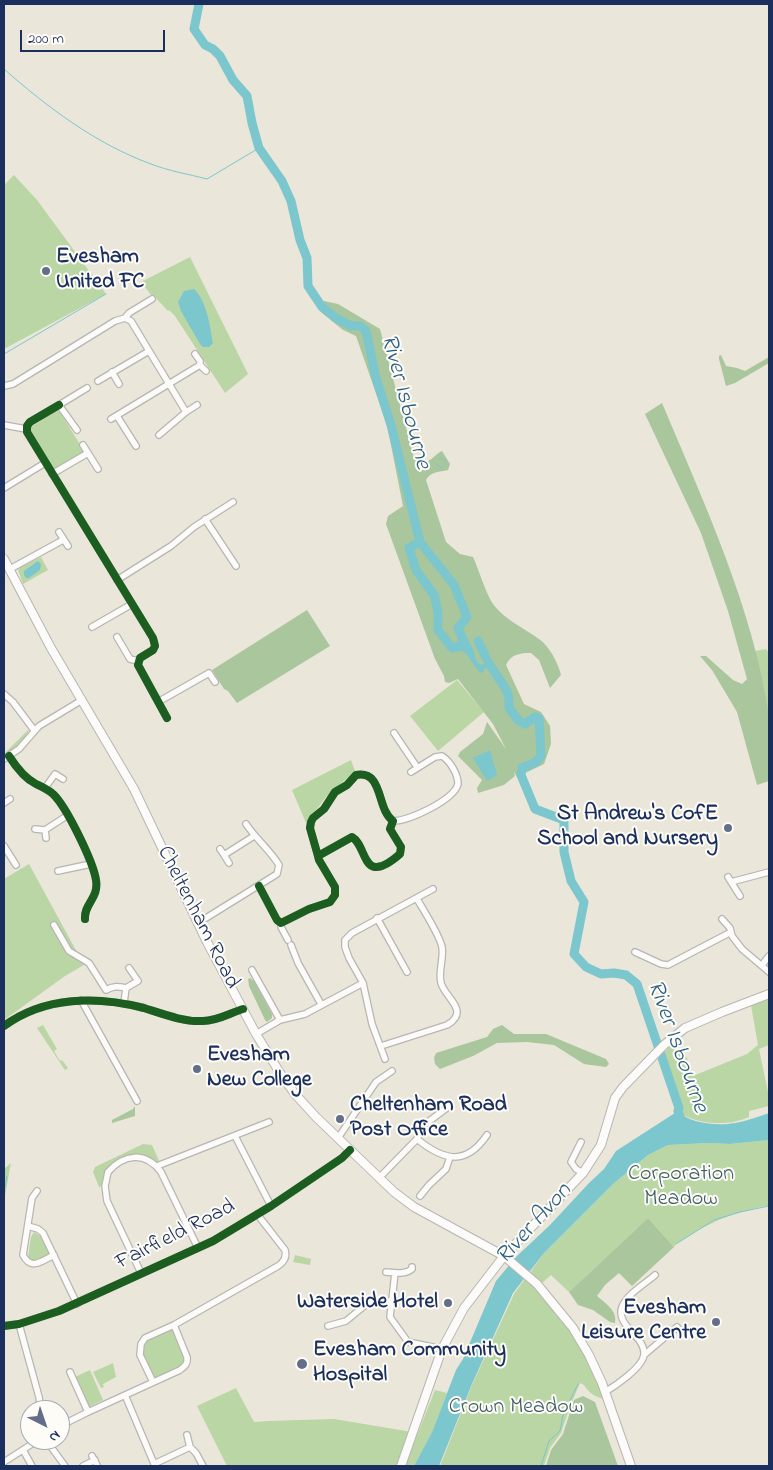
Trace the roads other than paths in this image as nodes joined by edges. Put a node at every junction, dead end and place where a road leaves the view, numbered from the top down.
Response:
1 (152, 300) dead end
2 (125, 318) junction
3 (148, 351) junction
4 (195, 354) dead end
5 (200, 365) junction
6 (206, 371) dead end
7 (112, 372) junction
8 (98, 381) dead end
9 (119, 384) dead end
10 (169, 384) junction
11 (4, 386) edge
12 (87, 388) dead end
13 (59, 405) junction
14 (197, 405) dead end
15 (186, 412) junction
16 (117, 416) junction
17 (110, 419) dead end
18 (4, 425) edge
19 (26, 429) junction
20 (77, 430) dead end
21 (159, 434) dead end
22 (83, 445) dead end
23 (136, 446) dead end
24 (88, 453) junction
25 (45, 463) junction
26 (98, 469) dead end
27 (52, 474) junction
28 (4, 488) edge
29 (233, 502) dead end
30 (205, 519) junction
31 (60, 532) dead end
32 (63, 540) junction
33 (68, 546) dead end
34 (4, 559) edge
35 (236, 566) dead end
36 (10, 569) junction
37 (117, 580) junction
38 (132, 604) junction
39 (92, 627) dead end
40 (117, 637) dead end
41 (138, 661) junction
42 (215, 682) dead end
43 (4, 694) edge
44 (156, 699) junction
45 (82, 700) junction
46 (167, 718) dead end
47 (34, 730) junction
48 (394, 732) dead end
49 (7, 758) edge
50 (418, 767) junction
51 (411, 772) dead end
52 (63, 779) dead end
53 (45, 788) junction
54 (10, 799) dead end
55 (4, 803) edge
56 (68, 815) junction
57 (393, 821) junction
58 (246, 824) dead end
59 (36, 829) dead end
60 (45, 830) junction
61 (254, 836) junction
62 (46, 838) dead end
63 (4, 849) edge
64 (220, 849) dead end
65 (224, 855) junction
66 (318, 856) junction
67 (229, 863) dead end
68 (91, 864) junction
69 (16, 865) dead end
70 (58, 871) dead end
71 (769, 872) edge
72 (259, 886) junction
73 (433, 889) dead end
74 (740, 896) dead end
75 (417, 898) junction
76 (378, 918) junction
77 (85, 919) dead end
78 (722, 920) dead end
79 (279, 922) junction
80 (198, 923) junction
81 (54, 925) dead end
82 (731, 932) junction
83 (635, 952) dead end
84 (769, 956) edge
85 (762, 965) junction
86 (129, 968) dead end
87 (252, 970) dead end
88 (407, 972) dead end
89 (769, 972) edge
90 (363, 983) junction
91 (126, 988) junction
92 (769, 994) edge
93 (81, 1000) junction
94 (124, 1003) junction
95 (321, 1004) junction
96 (243, 1009) junction
97 (280, 1020) junction
98 (4, 1026) edge
99 (256, 1034) junction
100 (381, 1046) junction
101 (385, 1059) dead end
102 (392, 1070) dead end
103 (137, 1101) dead end
104 (448, 1107) dead end
105 (269, 1122) dead end
106 (487, 1134) dead end
107 (235, 1136) junction
108 (338, 1138) junction
109 (417, 1139) junction
110 (581, 1142) dead end
111 (350, 1150) junction
112 (450, 1157) junction
113 (157, 1166) junction
114 (583, 1173) junction
115 (379, 1178) junction
116 (37, 1191) dead end
117 (420, 1196) dead end
118 (271, 1206) junction
119 (258, 1214) junction
120 (28, 1226) junction
121 (198, 1248) junction
122 (54, 1255) junction
123 (505, 1257) junction
124 (412, 1267) dead end
125 (386, 1272) dead end
126 (141, 1274) junction
127 (395, 1274) junction
128 (655, 1274) dead end
129 (392, 1301) junction
130 (77, 1304) junction
131 (19, 1324) junction
132 (174, 1325) junction
133 (4, 1326) edge
134 (328, 1326) dead end
135 (682, 1333) dead end
136 (442, 1349) junction
137 (644, 1355) junction
138 (70, 1372) dead end
139 (153, 1382) junction
140 (605, 1392) junction
141 (125, 1395) junction
142 (39, 1400) edge
143 (88, 1412) junction
144 (70, 1421) edge
145 (188, 1435) dead end
146 (190, 1447) junction
147 (23, 1450) joint
148 (53, 1450) edge
149 (95, 1461) dead end
150 (4, 1462) edge
151 (155, 1465) edge
152 (32, 1466) edge
153 (65, 1466) edge
154 (83, 1466) edge
155 (203, 1466) edge
156 (401, 1466) edge
157 (631, 1466) edge

1 - 2 street
2 - 3 street
2 - 11 street
3 - 7 street
3 - 10 street
4 - 5 street
5 - 6 street
5 - 10 street
7 - 8 street
7 - 9 street
10 - 15 street
10 - 16 street
12 - 13 street
13 - 19 street
13 - 20 street
14 - 15 street
15 - 21 street
16 - 17 street
16 - 23 street
18 - 19 street
19 - 25 street
22 - 24 street
24 - 26 street
24 - 27 street
25 - 27 street
25 - 28 street
27 - 37 street
29 - 30 street
30 - 35 street
30 - 37 street
31 - 32 street
32 - 33 street
32 - 36 street
34 - 36 main road, Cheltenham Road
36 - 45 main road, Cheltenham Road
37 - 38 street
38 - 39 street
38 - 41 street
40 - 41 street
41 - 44 street
42 - 44 street
43 - 47 street
44 - 46 street
45 - 47 street
45 - 80 main road, Cheltenham Road
47 - 49 street
48 - 50 street
49 - 53 street
50 - 51 street
50 - 57 street
52 - 53 street
53 - 56 street
54 - 55 street
56 - 60 street
56 - 68 street
57 - 66 street
57 - 66 street
58 - 61 street
59 - 60 street
60 - 62 street
61 - 65 street
61 - 72 street
63 - 69 street
64 - 65 street
65 - 67 street
66 - 79 street
68 - 70 street
68 - 77 street
71 - 74 street
72 - 79 street
72 - 80 street
73 - 75 street
75 - 76 street
75 - 100 street
76 - 88 street
76 - 90 street
78 - 82 street
79 - 95 street
80 - 96 main road, Cheltenham Road
81 - 91 street
82 - 83 street
82 - 85 street
84 - 85 street
85 - 89 street
86 - 91 street
87 - 97 street
90 - 95 street
90 - 100 street
91 - 94 street
92 - 114 main road
93 - 94 street
93 - 98 street
93 - 103 street
94 - 96 street
95 - 97 street
96 - 99 main road, Cheltenham Road
97 - 99 street
99 - 108 main road, Cheltenham Road
100 - 101 street
102 - 108 street
104 - 109 street
105 - 107 street
106 - 112 street
107 - 113 street
107 - 118 street
108 - 111 main road, Cheltenham Road
109 - 112 street
109 - 115 street
110 - 114 street
111 - 115 main road, Cheltenham Road
111 - 118 street, Fairfield Road
112 - 117 street
113 - 121 street
113 - 126 street
114 - 123 main road
115 - 123 main road, Cheltenham Road
116 - 120 street
118 - 119 street, Fairfield Road
119 - 121 street, Fairfield Road
119 - 132 street
120 - 122 street
120 - 122 street
121 - 126 street, Fairfield Road
122 - 130 street
123 - 136 main road
123 - 140 main road, Cheltenham Road
124 - 127 street
125 - 127 street
126 - 130 street, Fairfield Road
127 - 129 street
128 - 137 street
129 - 134 street
129 - 136 street
130 - 131 street, Fairfield Road
131 - 133 street, Fairfield Road
131 - 142 street
132 - 139 street
132 - 139 street
135 - 137 street
136 - 156 main road
137 - 140 street
138 - 143 street
139 - 141 street
140 - 157 main road, Cheltenham Road
141 - 143 street
141 - 151 street
143 - 144 street
145 - 146 street
146 - 151 street
146 - 155 street
147 - 150 street
147 - 152 street
148 - 153 street
149 - 154 street

